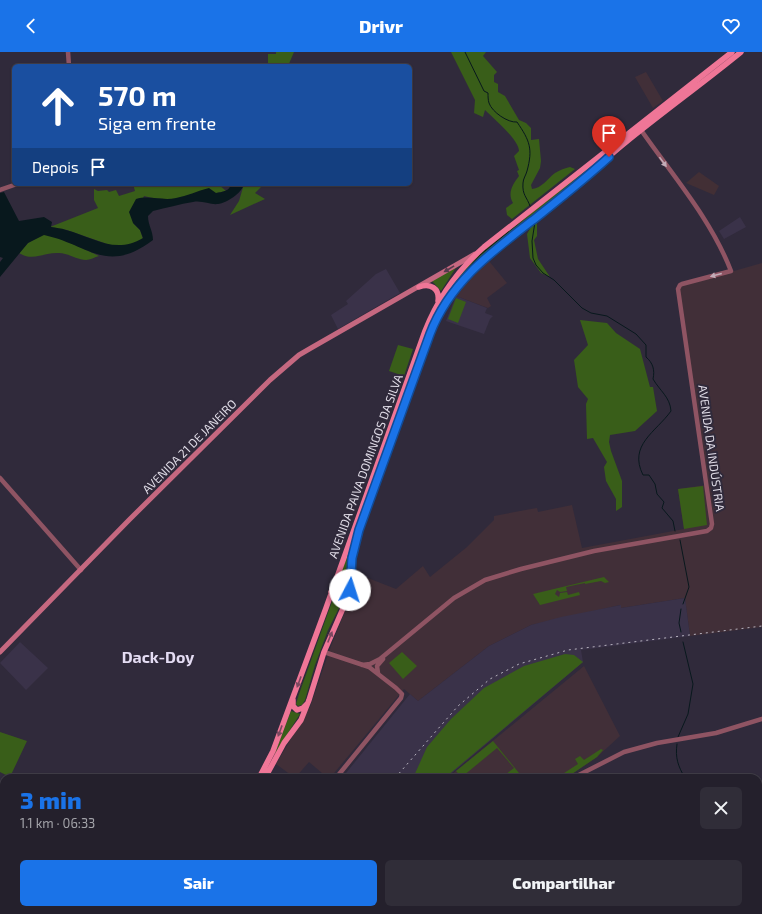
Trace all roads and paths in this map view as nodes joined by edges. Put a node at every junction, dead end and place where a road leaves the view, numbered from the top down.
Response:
1 (68, 52) edge
2 (732, 52) edge
3 (741, 52) edge
4 (69, 64) edge
5 (640, 130) junction
6 (12, 186) edge
7 (0, 190) edge
8 (479, 252) junction
9 (419, 287) junction
10 (437, 305) junction
11 (433, 319) junction
12 (0, 478) edge
13 (81, 570) junction
14 (331, 592) junction
15 (348, 597) junction
16 (0, 652) edge
17 (324, 652) junction
18 (388, 653) junction
19 (362, 665) junction
20 (378, 674) junction
21 (294, 695) junction
22 (309, 700) junction
23 (762, 719) edge
24 (261, 774) edge
25 (267, 774) edge
26 (339, 774) edge
27 (581, 774) edge

1 - 4 street
2 - 8 main road
3 - 5 main road
5 - 11 main road
5 -> 18 street, AVENIDA DA INDÚSTRIA
6 - 7 street
8 -> 9 main road, AVENIDA 21 DE JANEIRO
8 - 10 main road
9 - 10 main road
9 - 13 main road, AVENIDA 21 DE JANEIRO
10 - 11 main road
11 - 14 main road, AVENIDA PAIVA DOMINGOS DA SILVA
11 - 15 main road, AVENIDA PAIVA DOMINGOS DA SILVA
12 - 13 street
13 - 16 main road, AVENIDA 21 DE JANEIRO
14 - 15 main road
14 -> 21 main road, AVENIDA PAIVA DOMINGOS DA SILVA
17 -> 15 main road, AVENIDA PAIVA DOMINGOS DA SILVA
17 - 19 street
17 - 22 main road, AVENIDA PAIVA DOMINGOS DA SILVA
18 - 19 street, AVENIDA DA INDÚSTRIA
18 - 20 street, AVENIDA DA INDÚSTRIA
19 - 20 street
20 - 26 street
21 - 22 main road
21 -> 24 main road, AVENIDA PAIVA DOMINGOS DA SILVA
22 - 25 main road, AVENIDA PAIVA DOMINGOS DA SILVA
23 - 27 street

